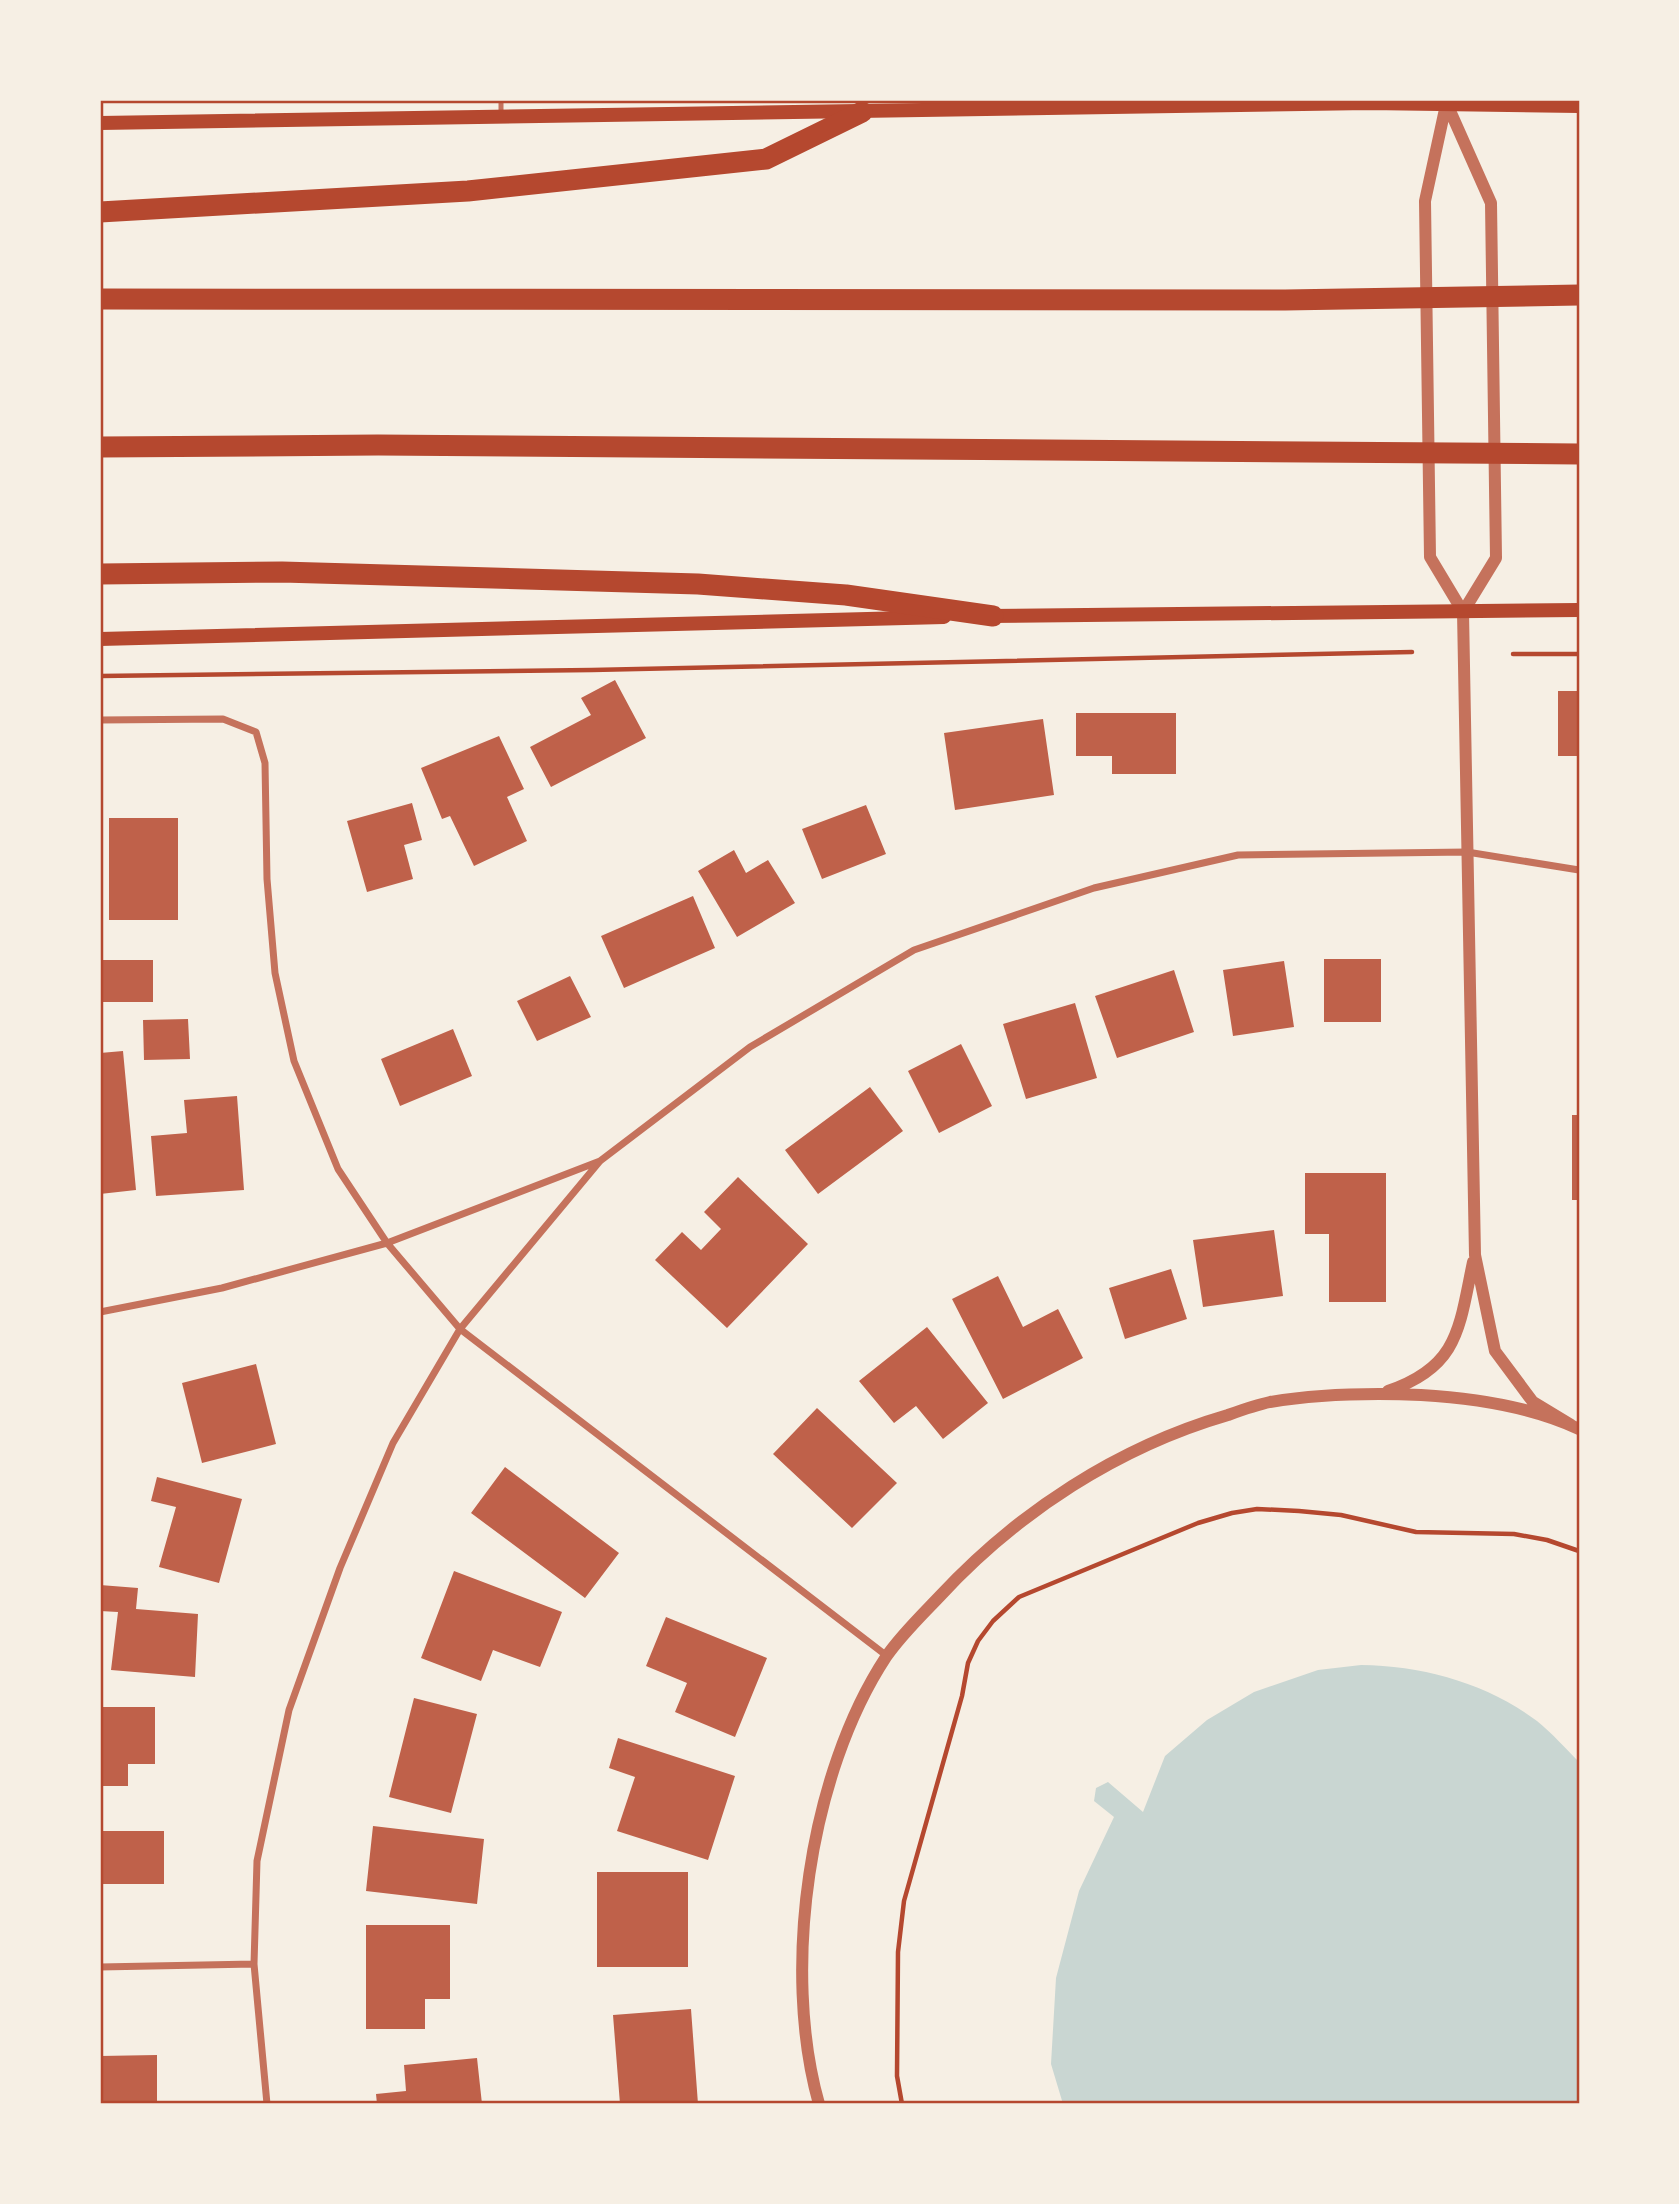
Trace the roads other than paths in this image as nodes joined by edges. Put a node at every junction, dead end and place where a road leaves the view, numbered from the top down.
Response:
1 (501, 100) edge
2 (1447, 102) edge
3 (1208, 103) edge
4 (862, 106) edge
5 (1579, 106) edge
6 (501, 117) junction
7 (100, 123) edge
8 (100, 212) edge
9 (1579, 295) edge
10 (100, 299) edge
11 (100, 447) edge
12 (1579, 454) edge
13 (100, 574) edge
14 (1579, 610) edge
15 (1463, 612) junction
16 (993, 615) junction
17 (100, 639) edge
18 (100, 720) edge
19 (1467, 852) junction
20 (1579, 870) edge
21 (600, 1161) junction
22 (387, 1243) junction
23 (1475, 1255) junction
24 (100, 1312) edge
25 (460, 1329) junction
26 (1382, 1393) junction
27 (1575, 1427) edge
28 (887, 1656) junction
29 (254, 1964) junction
30 (100, 1967) edge
31 (267, 2104) edge
32 (819, 2104) edge

1 - 6 lane
2 - 3 main road
2 - 5 main road
2 - 15 street
2 - 15 street
3 - 4 main road
4 - 6 main road
4 - 8 highway
6 - 7 main road
9 - 10 highway
11 - 12 highway
13 - 16 highway
14 - 15 main road
15 - 16 main road
15 - 19 street
16 - 17 main road
18 - 22 street
19 - 20 street
19 - 21 street
19 - 23 street
21 - 22 street
21 - 25 street
22 - 24 street
22 - 25 street
23 - 26 street
23 - 27 street
25 - 28 street
25 - 29 street
26 - 27 street
26 - 28 street
28 - 32 street
29 - 30 street
29 - 31 street

